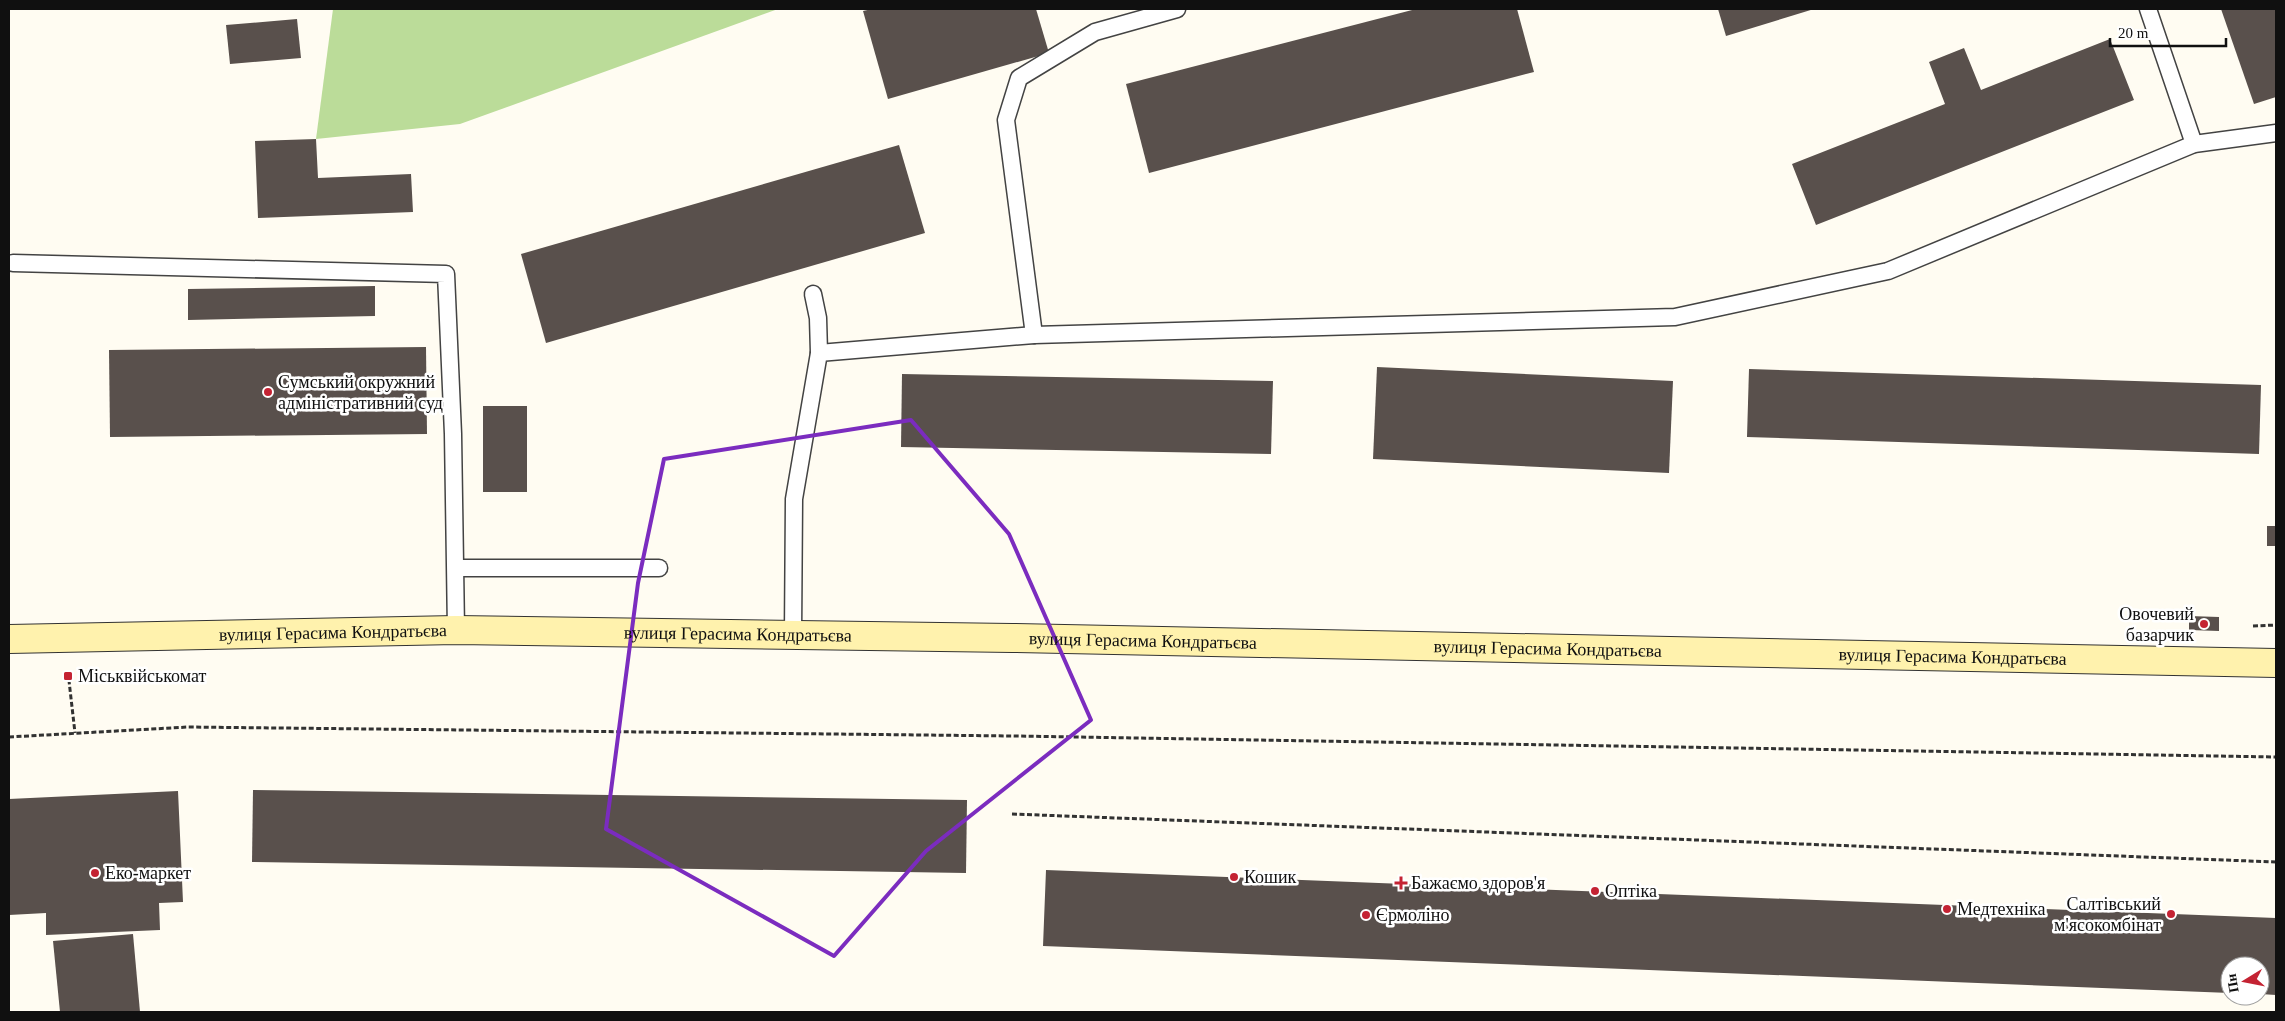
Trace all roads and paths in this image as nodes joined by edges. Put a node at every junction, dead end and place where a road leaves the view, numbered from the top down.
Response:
1 (1177, 9) edge
2 (2148, 9) edge
3 (2276, 134) edge
4 (2194, 144) junction
5 (13, 264) dead end
6 (813, 294) dead end
7 (1034, 335) junction
8 (819, 353) junction
9 (456, 568) junction
10 (659, 568) dead end
11 (456, 630) junction
12 (793, 635) junction
13 (67, 638) junction
14 (9, 639) edge
15 (2276, 663) edge
16 (75, 733) junction
17 (9, 737) edge
18 (2276, 757) edge
19 (1012, 814) dead end
20 (2276, 862) edge

1 - 7 lane
2 - 4 lane
3 - 4 lane
4 - 7 lane
5 - 9 lane
6 - 8 lane
7 - 8 lane
8 - 12 lane
9 - 10 lane
9 - 11 lane
11 - 12 main road, вулиця Герасима Кондратьєва
11 - 13 main road, вулиця Герасима Кондратьєва
12 - 15 main road, вулиця Герасима Кондратьєва
13 - 14 main road, вулиця Герасима Кондратьєва
13 - 16 path
16 - 17 path
16 - 18 path
19 - 20 path

